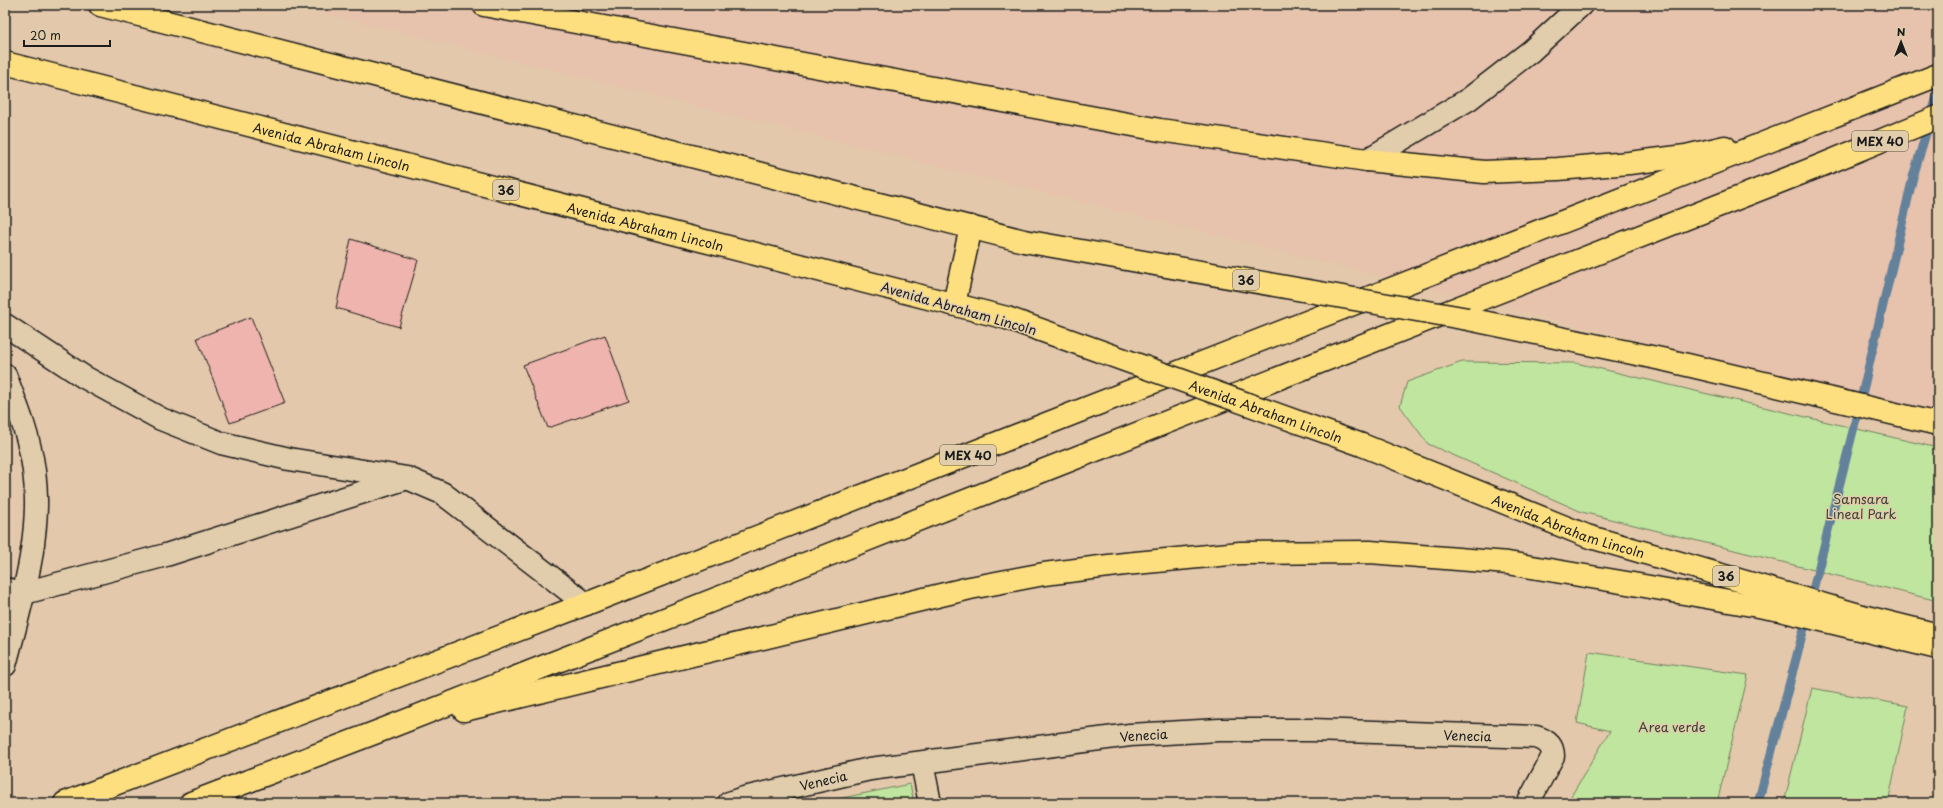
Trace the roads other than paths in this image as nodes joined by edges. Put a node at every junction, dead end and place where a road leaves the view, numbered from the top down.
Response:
1 (100, 5) edge
2 (484, 5) edge
3 (1581, 5) edge
4 (5, 63) edge
5 (1938, 76) edge
6 (1938, 117) edge
7 (1793, 132) junction
8 (1367, 160) junction
9 (971, 227) junction
10 (954, 304) junction
11 (5, 325) edge
12 (5, 375) edge
13 (1938, 424) edge
14 (407, 478) junction
15 (14, 591) edge
16 (586, 604) junction
17 (1938, 635) edge
18 (1938, 648) edge
19 (5, 665) edge
20 (382, 730) junction
21 (922, 763) junction
22 (740, 801) edge
23 (65, 803) edge
24 (192, 803) edge
25 (930, 803) edge
26 (1528, 803) edge

1 - 9 main road, 36
2 - 8 main road
3 - 8 street
4 - 10 main road, Avenida Abraham Lincoln / 36
5 - 7 main road, MEX 40
6 - 20 main road, MEX 40
7 - 8 main road
7 - 16 main road, MEX 40
9 - 10 main road
9 - 13 main road, 36, bridge
10 - 17 main road, Avenida Abraham Lincoln / 36, bridge
11 - 14 street
12 - 15 street
14 - 15 street
14 - 16 street
15 - 19 street
16 - 23 main road, MEX 40
18 - 20 main road
20 - 24 main road, MEX 40
21 - 22 street, Venecia
21 - 25 street
21 - 26 street, Venecia

